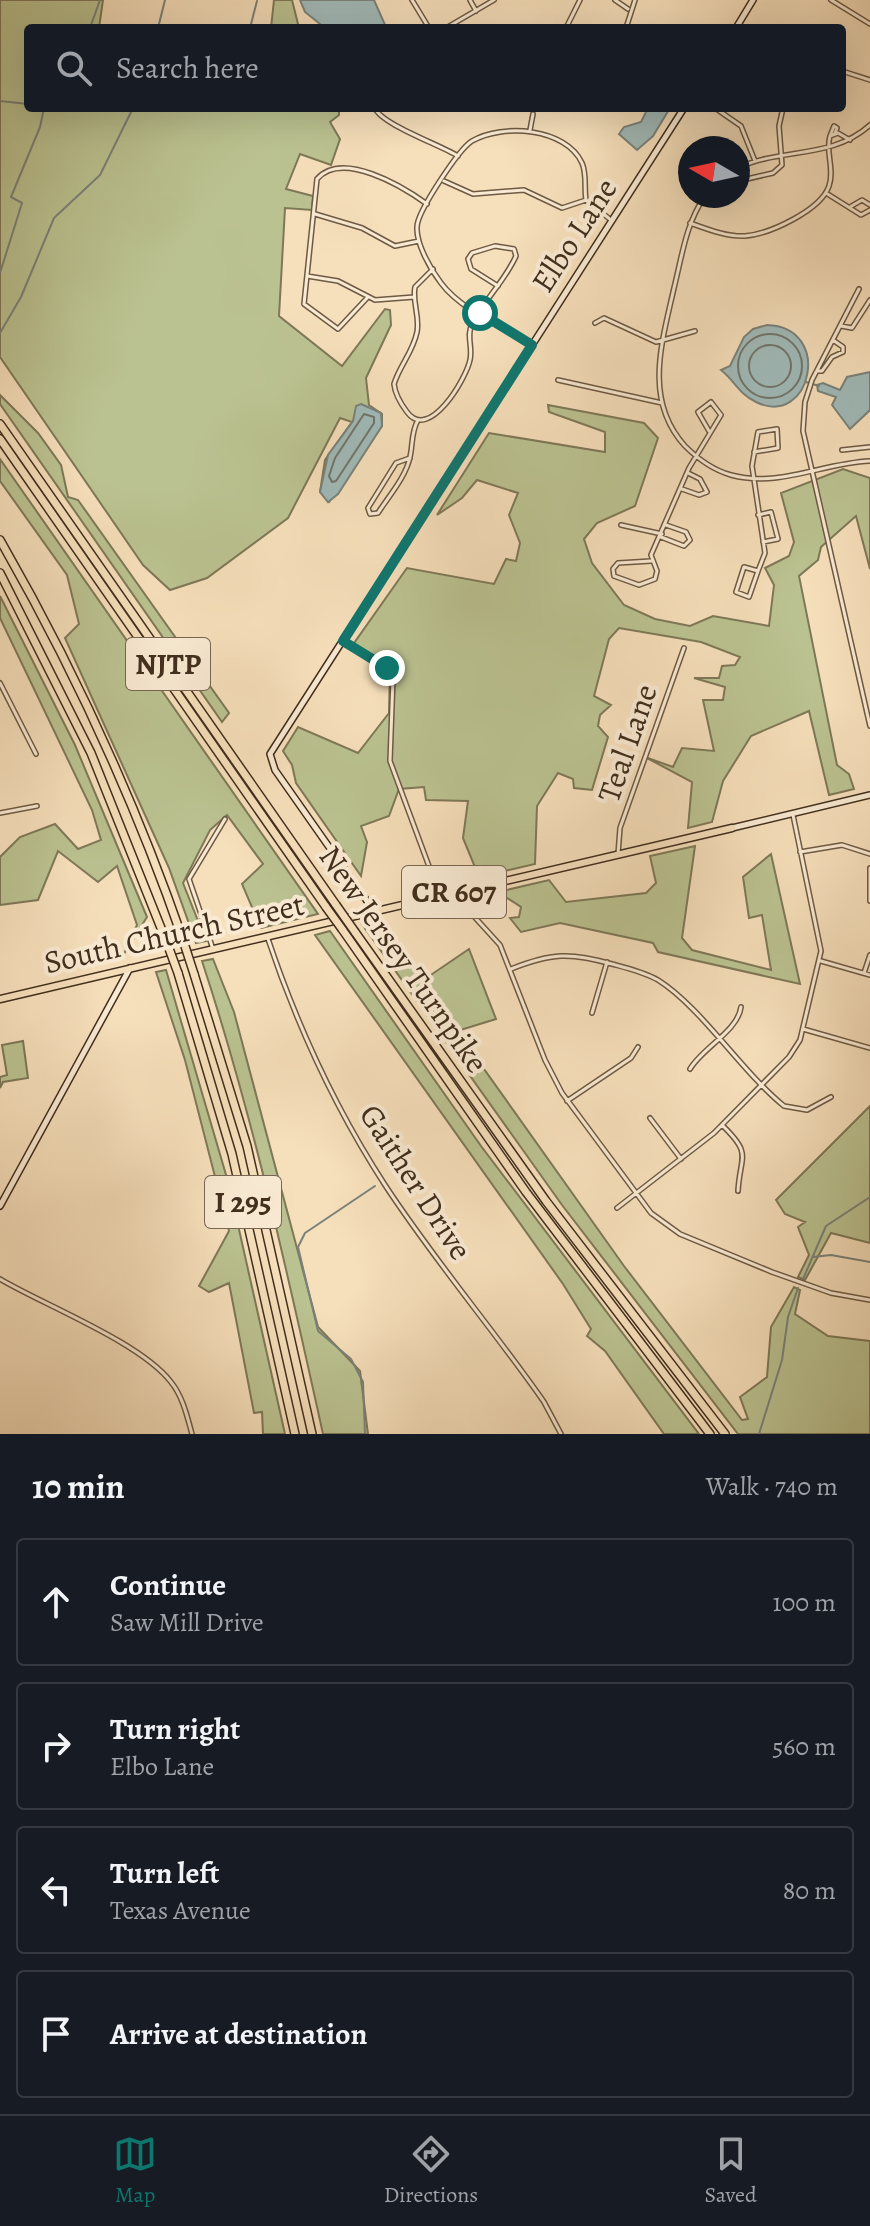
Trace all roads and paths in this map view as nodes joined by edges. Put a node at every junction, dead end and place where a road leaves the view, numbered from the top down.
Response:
1 (412, 0) edge
2 (470, 0) edge
3 (494, 0) edge
4 (580, 0) edge
5 (615, 0) edge
6 (635, 0) edge
7 (753, 0) edge
8 (831, 0) edge
9 (629, 10) junction
10 (476, 11) junction
11 (427, 24) edge
12 (453, 24) edge
13 (568, 24) edge
14 (627, 24) edge
15 (738, 24) edge
16 (870, 24) edge
17 (846, 72) edge
18 (870, 80) edge
19 (378, 112) edge
20 (681, 112) edge
21 (721, 112) edge
22 (782, 112) edge
23 (533, 114) dead end
24 (870, 125) edge
25 (530, 130) junction
26 (850, 140) junction
27 (829, 149) junction
28 (784, 155) junction
29 (458, 156) junction
30 (755, 161) junction
31 (750, 163) edge
32 (750, 178) edge
33 (442, 180) junction
34 (826, 193) junction
35 (586, 200) junction
36 (427, 204) junction
37 (850, 207) junction
38 (698, 208) edge
39 (870, 208) edge
40 (313, 214) junction
41 (612, 220) junction
42 (690, 223) junction
43 (419, 241) junction
44 (433, 269) junction
45 (306, 276) junction
46 (498, 286) junction
47 (859, 289) dead end
48 (368, 297) junction
49 (414, 297) junction
50 (870, 300) edge
51 (480, 313) junction
52 (595, 323) dead end
53 (841, 326) junction
54 (695, 331) dead end
55 (663, 340) junction
56 (833, 340) junction
57 (532, 345) junction
58 (816, 370) junction
59 (558, 380) dead end
60 (662, 403) junction
61 (418, 420) junction
62 (0, 424) edge
63 (709, 431) junction
64 (0, 439) edge
65 (868, 447) edge
66 (842, 450) dead end
67 (754, 452) junction
68 (696, 456) junction
69 (410, 458) junction
70 (868, 461) edge
71 (810, 471) junction
72 (687, 473) junction
73 (752, 479) junction
74 (682, 489) junction
75 (757, 515) junction
76 (621, 525) dead end
77 (666, 525) junction
78 (662, 535) junction
79 (0, 540) edge
80 (763, 542) junction
81 (651, 561) junction
82 (758, 571) junction
83 (0, 573) edge
84 (343, 641) junction
85 (684, 648) dead end
86 (0, 683) edge
87 (870, 723) edge
88 (36, 754) dead end
89 (870, 795) edge
90 (37, 806) dead end
91 (0, 813) edge
92 (792, 814) junction
93 (225, 819) dead end
94 (732, 828) joint
95 (800, 852) junction
96 (618, 854) junction
97 (870, 854) edge
98 (870, 868) edge
99 (462, 891) junction
100 (440, 896) junction
101 (870, 901) edge
102 (374, 911) junction
103 (267, 936) junction
104 (213, 949) junction
105 (870, 955) edge
106 (821, 961) junction
107 (607, 962) junction
108 (130, 968) junction
109 (511, 969) junction
110 (864, 973) junction
111 (870, 975) edge
112 (0, 999) edge
113 (741, 1007) dead end
114 (592, 1013) dead end
115 (803, 1029) junction
116 (717, 1038) junction
117 (638, 1047) dead end
118 (870, 1048) edge
119 (690, 1069) dead end
120 (762, 1085) junction
121 (831, 1097) dead end
122 (567, 1101) junction
123 (650, 1118) dead end
124 (722, 1125) junction
125 (681, 1159) junction
126 (738, 1191) dead end
127 (636, 1193) junction
128 (0, 1206) edge
129 (617, 1208) dead end
130 (0, 1279) edge
131 (870, 1300) edge
132 (192, 1434) edge
133 (295, 1434) edge
134 (312, 1434) edge
135 (561, 1434) edge
136 (710, 1434) edge
137 (725, 1434) edge

1 - 11 street
2 - 10 street
3 - 10 street
4 - 13 street
5 - 9 street
6 - 9 street
7 - 15 street
8 - 16 street
9 - 14 street
10 - 12 street
17 - 18 street
19 - 29 street
20 - 41 street, Elbo Lane
21 - 30 street
22 - 28 street
23 - 25 street
24 - 26 street
25 - 29 street
25 - 35 street
26 - 27 street
26 - 27 street
27 - 28 street
27 - 34 street
28 - 30 street
28 - 32 street
29 - 33 street
30 - 31 street
33 - 35 street
33 - 36 street
34 - 37 street
34 - 42 street
35 - 41 street
36 - 40 street
36 - 43 street
37 - 39 street
37 - 39 street
38 - 42 street
40 - 43 street
40 - 45 street
41 - 57 street, Elbo Lane
42 - 55 street
43 - 44 street
44 - 49 street
44 - 51 street
45 - 48 street
45 - 48 street
46 - 46 street
46 - 51 street
47 - 53 street
48 - 49 street
49 - 61 street
50 - 53 street
51 - 57 street
51 - 61 street
52 - 55 street
53 - 56 street
54 - 55 street
55 - 60 street
56 - 58 street
56 - 58 street
57 - 84 street, Elbo Lane
58 - 71 street
59 - 60 street
60 - 68 street
61 - 69 street
62 - 137 highway, New Jersey Turnpike / NJTP, bridge
63 - 63 street
63 - 68 street
64 - 136 highway, New Jersey Turnpike / NJTP, bridge
65 - 66 street
65 - 70 street
67 - 67 street
67 - 73 street
68 - 72 street
68 - 73 street
69 - 69 street
70 - 71 street
71 - 73 street
71 - 87 street
72 - 74 street
72 - 74 street
73 - 75 street
74 - 77 street
75 - 80 street
75 - 80 street
76 - 78 street
77 - 78 street
77 - 78 street
78 - 81 street
79 - 134 highway, I 295, bridge
80 - 82 street
81 - 81 street
82 - 82 street
83 - 133 highway, I 295, bridge
84 - 100 street
84 - 102 street, Elbo Lane
85 - 96 street, Teal Lane
86 - 88 street
89 - 92 street
90 - 91 street
92 - 94 street
92 - 95 street
93 - 104 street
94 - 96 main road, South Church Street / CR 607
95 - 97 street
95 - 106 street
96 - 99 main road, South Church Street / CR 607
98 - 101 street
99 - 100 main road, South Church Street / CR 607
99 - 109 street
100 - 102 main road, South Church Street / CR 607
102 - 103 main road, South Church Street / CR 607
103 - 104 main road, South Church Street / CR 607
103 - 135 street, Gaither Drive
104 - 108 main road, South Church Street / CR 607
105 - 110 street
106 - 110 street
106 - 115 street
107 - 109 street
107 - 114 street
107 - 116 street
108 - 112 main road, South Church Street / CR 607
108 - 128 street
109 - 122 street
110 - 111 street
113 - 116 street
115 - 118 street
115 - 120 street
116 - 119 street
116 - 120 street
117 - 122 street
120 - 121 street
120 - 124 street
122 - 127 street
123 - 125 street
124 - 125 street
124 - 126 street
125 - 127 street
127 - 129 street
127 - 131 street
130 - 132 street

